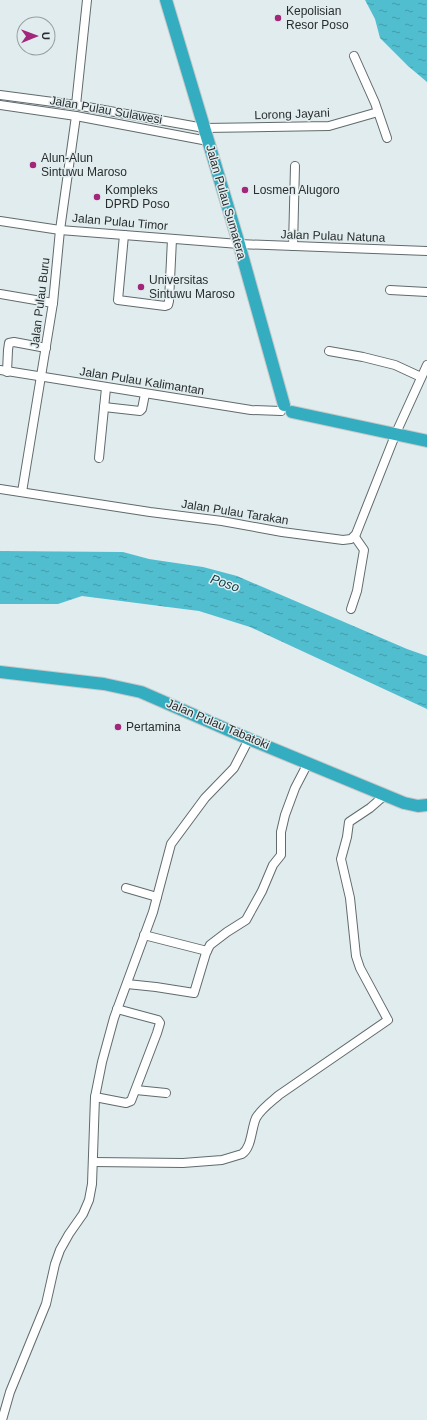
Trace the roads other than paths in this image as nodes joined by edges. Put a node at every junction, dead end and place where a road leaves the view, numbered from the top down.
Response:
1 (87, 0) edge
2 (166, 0) edge
3 (354, 56) dead end
4 (0, 95) edge
5 (18, 97) junction
6 (0, 105) edge
7 (76, 105) junction
8 (17, 107) junction
9 (378, 112) junction
10 (76, 116) junction
11 (167, 122) junction
12 (204, 128) junction
13 (164, 132) junction
14 (387, 138) dead end
15 (208, 141) junction
16 (295, 166) dead end
17 (0, 220) edge
18 (60, 230) junction
19 (124, 235) junction
20 (172, 239) junction
21 (239, 244) junction
22 (293, 246) junction
23 (427, 251) edge
24 (390, 290) dead end
25 (427, 292) edge
26 (0, 294) edge
27 (53, 303) junction
28 (46, 348) junction
29 (329, 352) dead end
30 (427, 365) edge
31 (3, 371) edge
32 (42, 377) junction
33 (421, 377) junction
34 (106, 388) junction
35 (145, 394) junction
36 (104, 407) junction
37 (286, 410) junction
38 (396, 434) junction
39 (427, 441) edge
40 (99, 458) dead end
41 (0, 489) edge
42 (22, 492) junction
43 (355, 537) junction
44 (351, 609) dead end
45 (0, 672) edge
46 (249, 739) junction
47 (308, 763) junction
48 (385, 795) junction
49 (427, 805) edge
50 (126, 888) dead end
51 (157, 897) junction
52 (144, 935) junction
53 (207, 951) junction
54 (127, 984) junction
55 (117, 1008) junction
56 (136, 1090) junction
57 (166, 1093) dead end
58 (95, 1097) junction
59 (93, 1162) junction
60 (2, 1420) edge

1 - 7 street
2 - 12 highway, Jalan Pulau Sumatera
3 - 9 street
4 - 5 street, Jalan Pulau Sulawesi
5 - 7 street, Jalan Pulau Sulawesi
5 - 8 street
6 - 8 street, Jalan Pulau Sulawesi
7 - 11 street, Jalan Pulau Sulawesi
8 - 10 street, Jalan Pulau Sulawesi
9 - 12 street, Lorong Jayani
9 - 14 street
10 - 13 street, Jalan Pulau Sulawesi
10 - 18 street, Jalan Pulau Buru
11 - 12 street, Jalan Pulau Sulawesi
11 - 13 street
12 - 15 highway, Jalan Pulau Sumatera
13 - 15 street, Jalan Pulau Sulawesi
15 - 21 highway, Jalan Pulau Sumatera
16 - 22 street
17 - 18 street, Jalan Pulau Timor
18 - 19 street, Jalan Pulau Timor
18 - 27 street, Jalan Pulau Buru
19 - 20 street, Jalan Pulau Timor
19 - 20 street
20 - 21 street, Jalan Pulau Timor
21 - 22 street, Jalan Pulau Natuna
21 - 37 highway, Jalan Pulau Sumatera
22 - 23 street, Jalan Pulau Natuna
24 - 25 street
26 - 27 street
27 - 28 street, Jalan Pulau Buru
28 - 31 street
28 - 32 street, Jalan Pulau Buru
29 - 33 street
30 - 33 street
31 - 32 street, Jalan Pulau Kalimantan
32 - 34 street, Jalan Pulau Kalimantan
32 - 42 street, Jalan Pulau Buru
33 - 38 street
34 - 35 street, Jalan Pulau Kalimantan
34 - 36 street
35 - 36 street
35 - 37 street, Jalan Pulau Kalimantan
36 - 40 street
37 - 38 highway
38 - 39 highway
38 - 43 street
41 - 42 street, Jalan Pulau Tarakan
42 - 43 street, Jalan Pulau Tarakan
43 - 44 street
45 - 46 highway, Jalan Pulau Tabatoki
46 - 47 highway, Jalan Pulau Tabatoki
46 - 51 street
47 - 48 highway, Jalan Pulau Tabatoki
47 - 53 street
48 - 49 highway, Jalan Pulau Tabatoki
48 - 59 street
50 - 51 street
51 - 52 street
52 - 53 street
52 - 54 street
53 - 54 street
54 - 55 street
55 - 56 street
55 - 58 street
56 - 57 street
56 - 58 street
58 - 59 street
59 - 60 street

